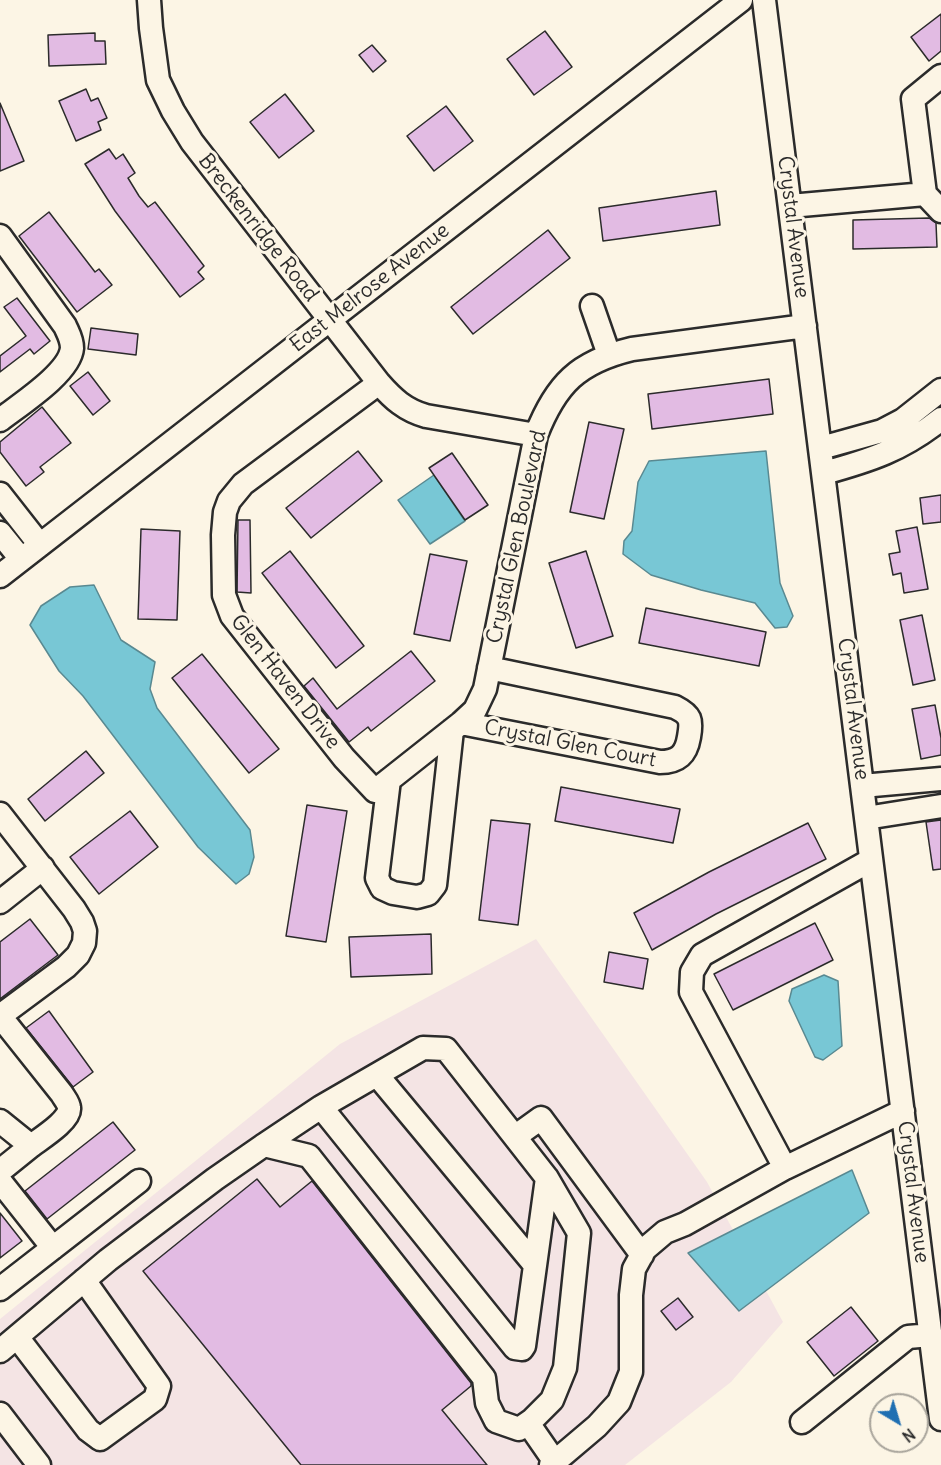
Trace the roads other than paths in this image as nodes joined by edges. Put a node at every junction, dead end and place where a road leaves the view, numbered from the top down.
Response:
1 (149, 0) edge
2 (741, 0) edge
3 (764, 0) edge
4 (941, 76) edge
5 (925, 194) junction
6 (790, 206) junction
7 (941, 212) edge
8 (0, 236) edge
9 (592, 306) dead end
10 (330, 319) junction
11 (805, 326) junction
12 (609, 354) junction
13 (379, 383) junction
14 (941, 390) edge
15 (941, 419) edge
16 (0, 420) edge
17 (536, 435) junction
18 (821, 448) junction
19 (824, 473) junction
20 (0, 494) edge
21 (0, 533) edge
22 (40, 545) junction
23 (21, 559) junction
24 (0, 576) edge
25 (489, 668) junction
26 (457, 726) junction
27 (941, 779) edge
28 (382, 785) junction
29 (862, 786) junction
30 (941, 806) edge
31 (0, 814) edge
32 (866, 818) junction
33 (872, 860) junction
34 (43, 868) junction
35 (0, 902) edge
36 (0, 1016) edge
37 (377, 1075) junction
38 (321, 1107) junction
39 (903, 1111) junction
40 (0, 1121) edge
41 (516, 1136) junction
42 (264, 1144) junction
43 (31, 1146) junction
44 (785, 1168) junction
45 (0, 1171) edge
46 (547, 1178) junction
47 (0, 1180) edge
48 (139, 1180) dead end
49 (53, 1248) junction
50 (642, 1255) junction
51 (535, 1265) junction
52 (84, 1280) junction
53 (0, 1289) edge
54 (931, 1335) junction
55 (8, 1344) edge
56 (0, 1414) edge
57 (941, 1419) edge
58 (802, 1422) dead end
59 (528, 1423) junction
60 (553, 1463) edge
61 (39, 1465) edge

1 - 10 street, Breckenridge Road
2 - 10 street, East Melrose Avenue
3 - 6 street, Crystal Avenue
4 - 5 street
5 - 6 street
5 - 7 street
6 - 11 street, Crystal Avenue
8 - 16 street
9 - 12 street
10 - 13 street, Breckenridge Road
10 - 22 street, East Melrose Avenue
11 - 12 street, Crystal Glen Boulevard
11 - 18 street, Crystal Avenue
12 - 17 street, Crystal Glen Boulevard
13 - 17 street, Breckenridge Road
13 - 28 street, Glen Haven Drive
14 - 18 street
15 - 19 street
17 - 25 street, Crystal Glen Boulevard
18 - 19 street, Crystal Avenue
19 - 29 street, Crystal Avenue
20 - 22 street
21 - 23 street
22 - 23 street, East Melrose Avenue
23 - 24 street, East Melrose Avenue
25 - 26 street, Crystal Glen Boulevard
25 - 26 street, Crystal Glen Court
26 - 28 street, Crystal Glen Boulevard
26 - 28 street
27 - 29 street
29 - 32 street, Crystal Avenue
30 - 32 street
31 - 34 street
32 - 33 street, Crystal Avenue
33 - 39 street, Crystal Avenue
33 - 44 street
34 - 35 street
34 - 36 street
36 - 43 street
37 - 38 street
37 - 41 street
37 - 51 street
38 - 42 street
38 - 51 street
39 - 44 street
39 - 54 street, Crystal Avenue
40 - 43 street
41 - 46 street
41 - 50 street
42 - 52 street
42 - 59 street
43 - 45 street
44 - 50 street
46 - 51 street
46 - 59 street
47 - 49 street
48 - 49 street
49 - 53 street
50 - 60 street
52 - 55 street
52 - 55 street
54 - 57 street, Crystal Avenue
54 - 58 street
56 - 61 street
59 - 60 street

